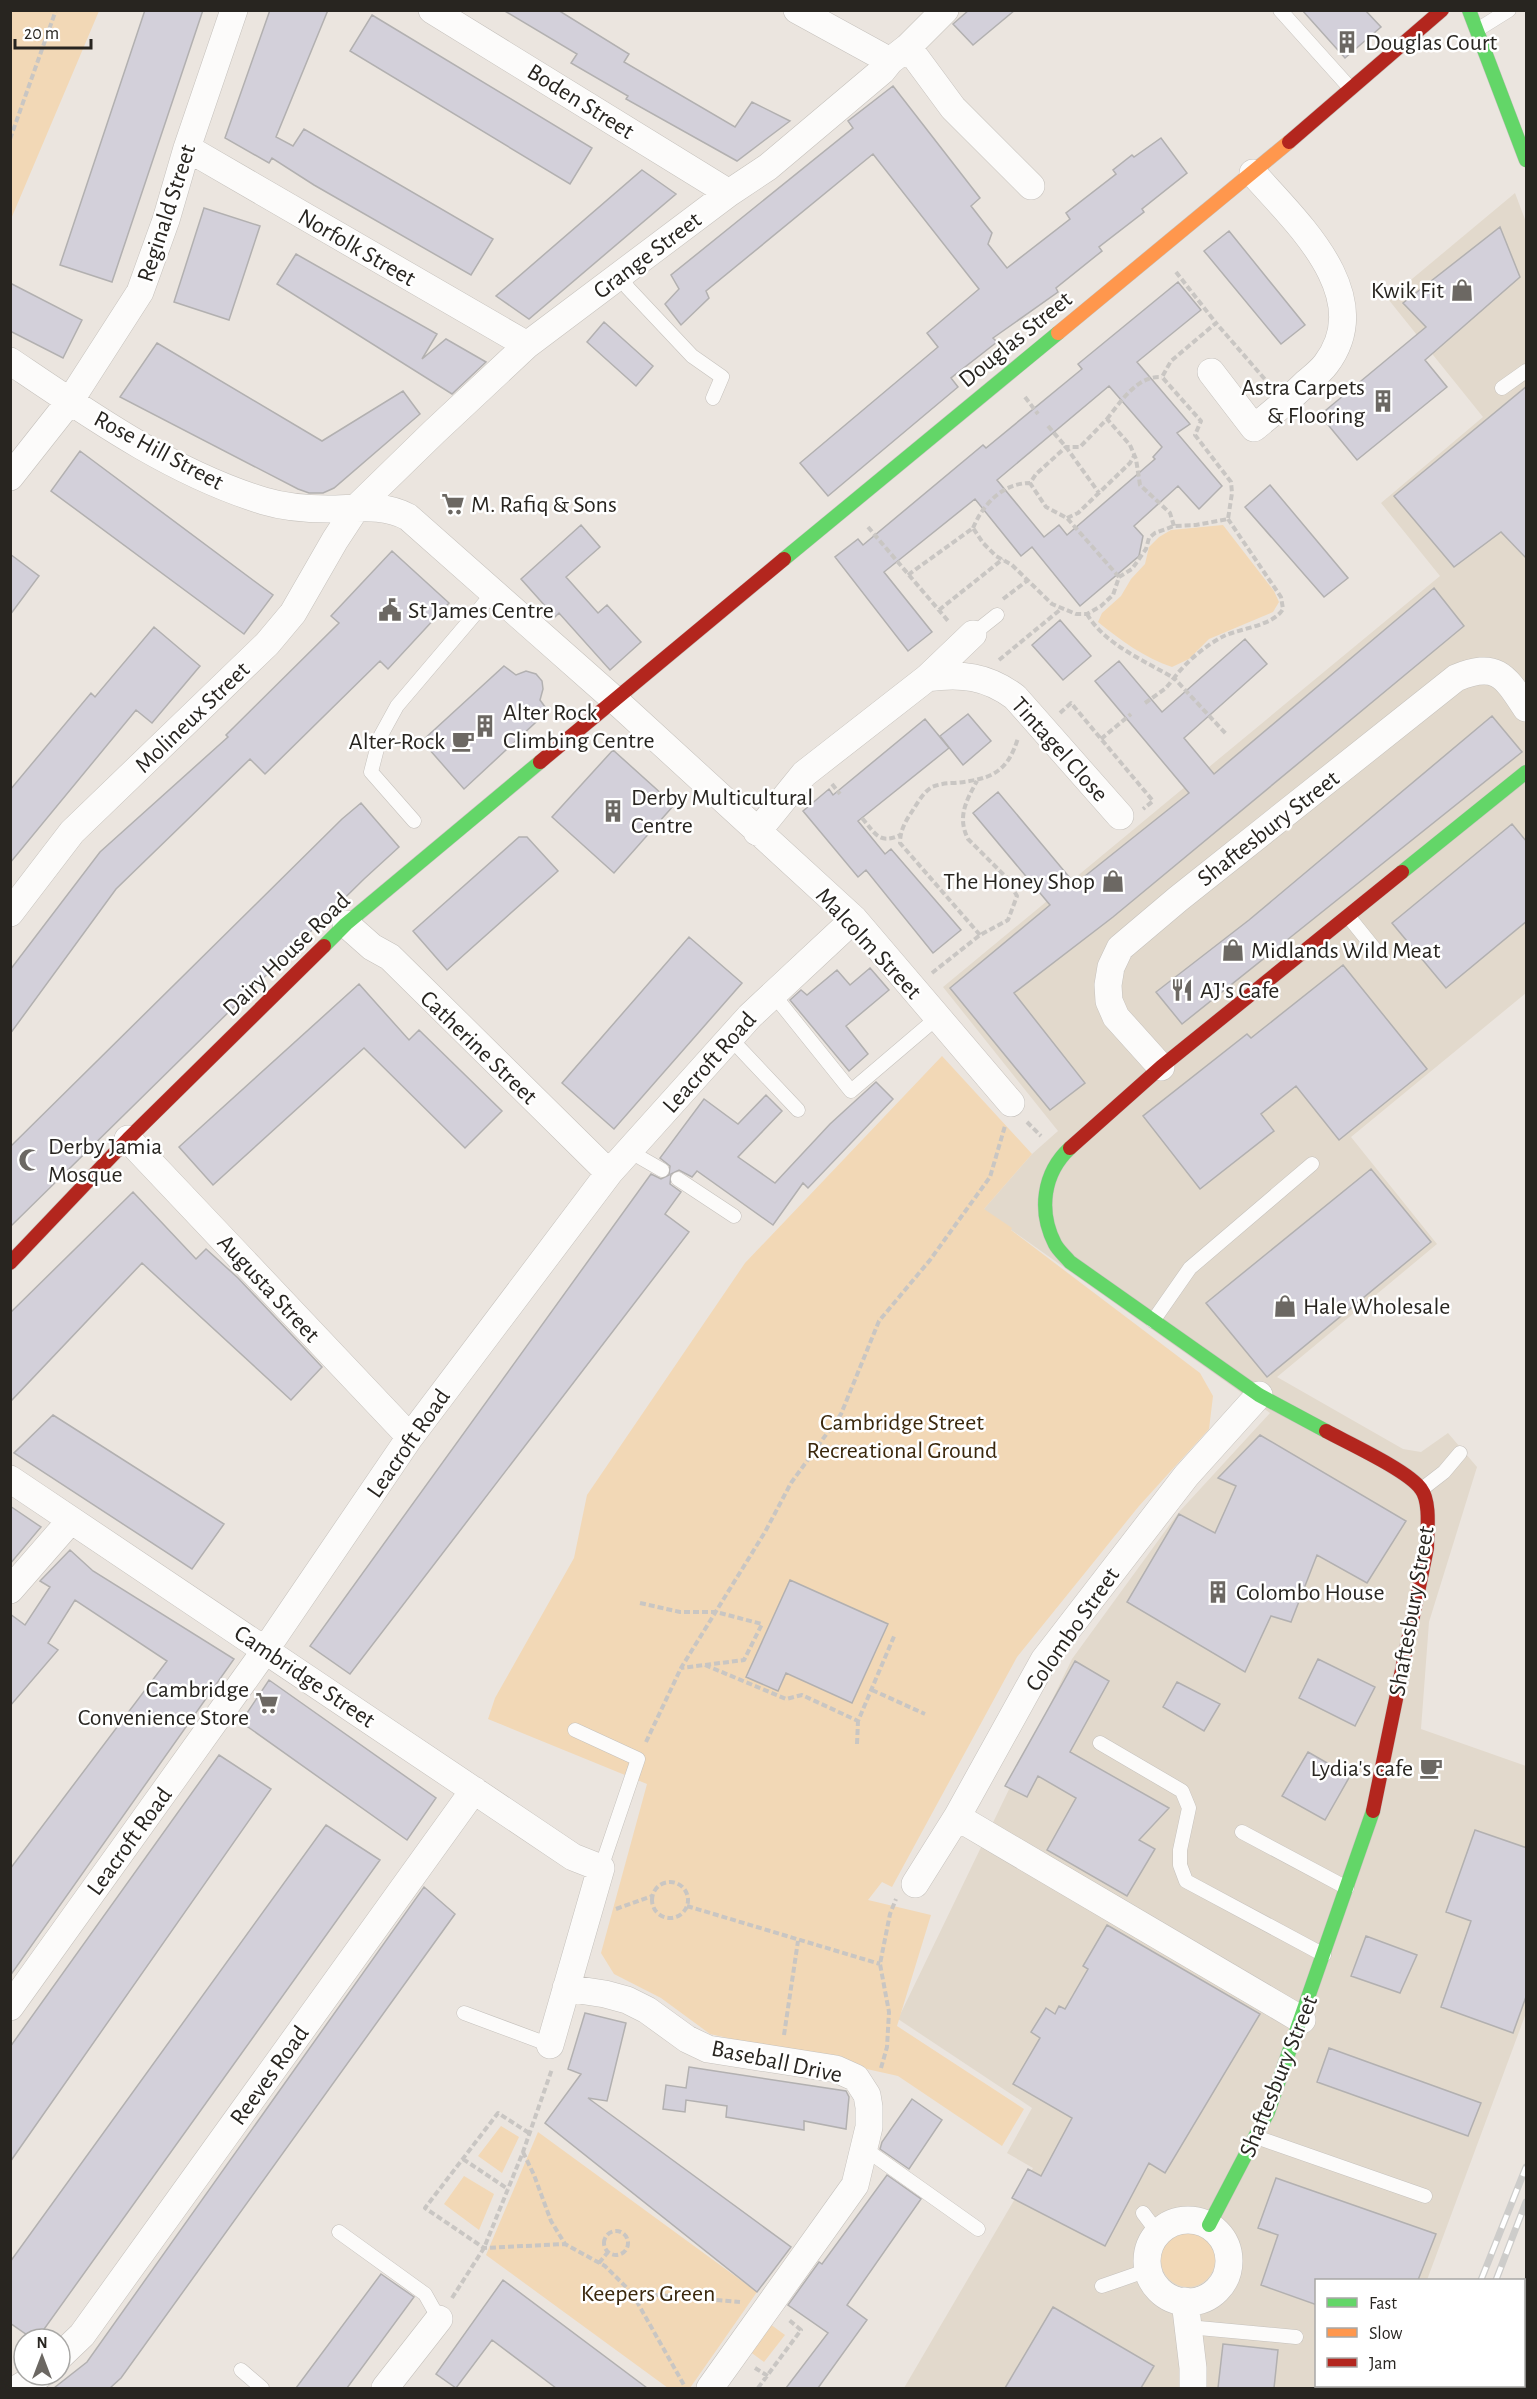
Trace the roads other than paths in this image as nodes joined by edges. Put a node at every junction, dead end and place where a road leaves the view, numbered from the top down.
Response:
1 (234, 10) edge
2 (432, 10) edge
3 (797, 10) edge
4 (945, 10) edge
5 (1280, 10) edge
6 (1442, 10) edge
7 (1469, 10) edge
8 (1509, 10) edge
9 (1477, 30) junction
10 (899, 54) junction
11 (1350, 88) junction
12 (1524, 145) edge
13 (188, 148) junction
14 (1253, 173) junction
15 (1031, 186) dead end
16 (729, 193) junction
17 (620, 275) junction
18 (527, 345) junction
19 (10, 361) edge
20 (1527, 371) edge
21 (1211, 372) dead end
22 (1502, 388) dead end
23 (712, 398) dead end
24 (70, 401) junction
25 (10, 477) edge
26 (356, 508) junction
27 (421, 529) joint
28 (493, 593) junction
29 (998, 608) road end
30 (969, 637) joint
31 (927, 678) junction
32 (615, 700) junction
33 (1527, 708) edge
34 (1527, 772) edge
35 (1120, 816) road end
36 (414, 821) dead end
37 (757, 832) junction
38 (10, 913) edge
39 (1348, 916) junction
40 (854, 919) junction
41 (346, 924) junction
42 (1377, 952) dead end
43 (773, 994) junction
44 (938, 1017) junction
45 (730, 1038) junction
46 (1161, 1067) junction
47 (1011, 1103) road end
48 (798, 1110) dead end
49 (128, 1138) junction
50 (629, 1151) junction
51 (1312, 1164) dead end
52 (662, 1170) dead end
53 (609, 1173) junction
54 (678, 1179) dead end
55 (734, 1216) dead end
56 (10, 1263) edge
57 (1154, 1321) junction
58 (1259, 1395) junction
59 (410, 1437) junction
60 (1460, 1453) dead end
61 (10, 1479) edge
62 (1422, 1489) junction
63 (71, 1520) junction
64 (10, 1590) edge
65 (266, 1649) junction
66 (575, 1730) dead end
67 (1100, 1743) dead end
68 (474, 1790) junction
69 (957, 1817) junction
70 (1242, 1832) dead end
71 (601, 1868) junction
72 (915, 1884) road end
73 (1347, 1888) junction
74 (1324, 1954) junction
75 (566, 1988) junction
76 (10, 2007) edge
77 (464, 2013) dead end
78 (1302, 2020) junction
79 (550, 2045) joint
80 (1256, 2137) junction
81 (865, 2149) junction
82 (1425, 2196) dead end
83 (1209, 2225) junction
84 (978, 2229) dead end
85 (339, 2232) dead end
86 (1148, 2270) junction
87 (1102, 2286) dead end
88 (1187, 2314) junction
89 (439, 2319) joint
90 (1296, 2337) dead end
91 (72, 2343) edge
92 (242, 2370) dead end
93 (397, 2384) edge
94 (262, 2388) edge
95 (710, 2388) edge
96 (1193, 2388) edge

1 - 13 street, Reginald Street
2 - 16 street, Boden Street
3 - 10 street
4 - 10 street, Grange Street
5 - 11 lane
6 - 11 street, Douglas Street
7 - 9 street
8 - 9 lane
9 - 12 street
10 - 15 street
10 - 16 street, Grange Street
11 - 14 street, Douglas Street
13 - 18 street, Norfolk Street
13 - 24 street, Reginald Street
14 - 21 street
14 - 32 street, Douglas Street
16 - 17 street, Grange Street
17 - 18 street, Grange Street
17 - 23 lane
18 - 26 street, Grange Street
19 - 24 street, Rose Hill Street
20 - 22 lane
24 - 25 street, Reginald Street
24 - 26 street, Rose Hill Street
26 - 27 street, Rose Hill Street
26 - 38 street, Molineux Street
27 - 28 street, Malcolm Street
28 - 32 street, Malcolm Street
28 - 36 lane
29 - 30 lane
30 - 31 street
31 - 35 street, Tintagel Close
31 - 37 street
32 - 37 street, Malcolm Street
32 - 41 street, Dairy House Road
33 - 46 street, Shaftesbury Street
34 - 39 street
37 - 40 street, Malcolm Street
39 - 42 lane
39 - 46 street
40 - 43 street, Leacroft Road
40 - 44 street, Malcolm Street
41 - 49 street, Dairy House Road
41 - 53 street, Catherine Street
43 - 44 lane
43 - 45 street, Leacroft Road
44 - 47 street, Malcolm Street
45 - 48 lane
45 - 50 street, Leacroft Road
46 - 57 street
49 - 56 street, Dairy House Road
49 - 59 street, Augusta Street
50 - 52 lane
50 - 53 street, Leacroft Road
51 - 57 lane
53 - 59 street, Leacroft Road
54 - 55 lane
57 - 58 street
58 - 62 street
58 - 69 street, Colombo Street
59 - 65 street, Leacroft Road
60 - 62 lane
61 - 63 street, Cambridge Street
62 - 73 street, Shaftesbury Street
63 - 64 street
63 - 65 street, Cambridge Street
65 - 68 street, Cambridge Street
65 - 76 street, Leacroft Road
66 - 71 lane
67 - 74 lane
68 - 71 street, Cambridge Street
68 - 91 street, Reeves Road
69 - 72 street, Colombo Street
69 - 78 street
70 - 73 lane
71 - 75 street
73 - 74 street, Shaftesbury Street
74 - 78 street, Shaftesbury Street
75 - 79 street
75 - 81 street, Baseball Drive
77 - 79 lane
78 - 80 street, Shaftesbury Street
80 - 82 lane
80 - 83 street, Shaftesbury Street
81 - 84 lane
81 - 95 street, Baseball Drive
83 - 86 street
83 - 88 street
85 - 89 lane
86 - 87 lane
86 - 88 street
88 - 90 lane
88 - 96 street
89 - 93 street
92 - 94 lane

